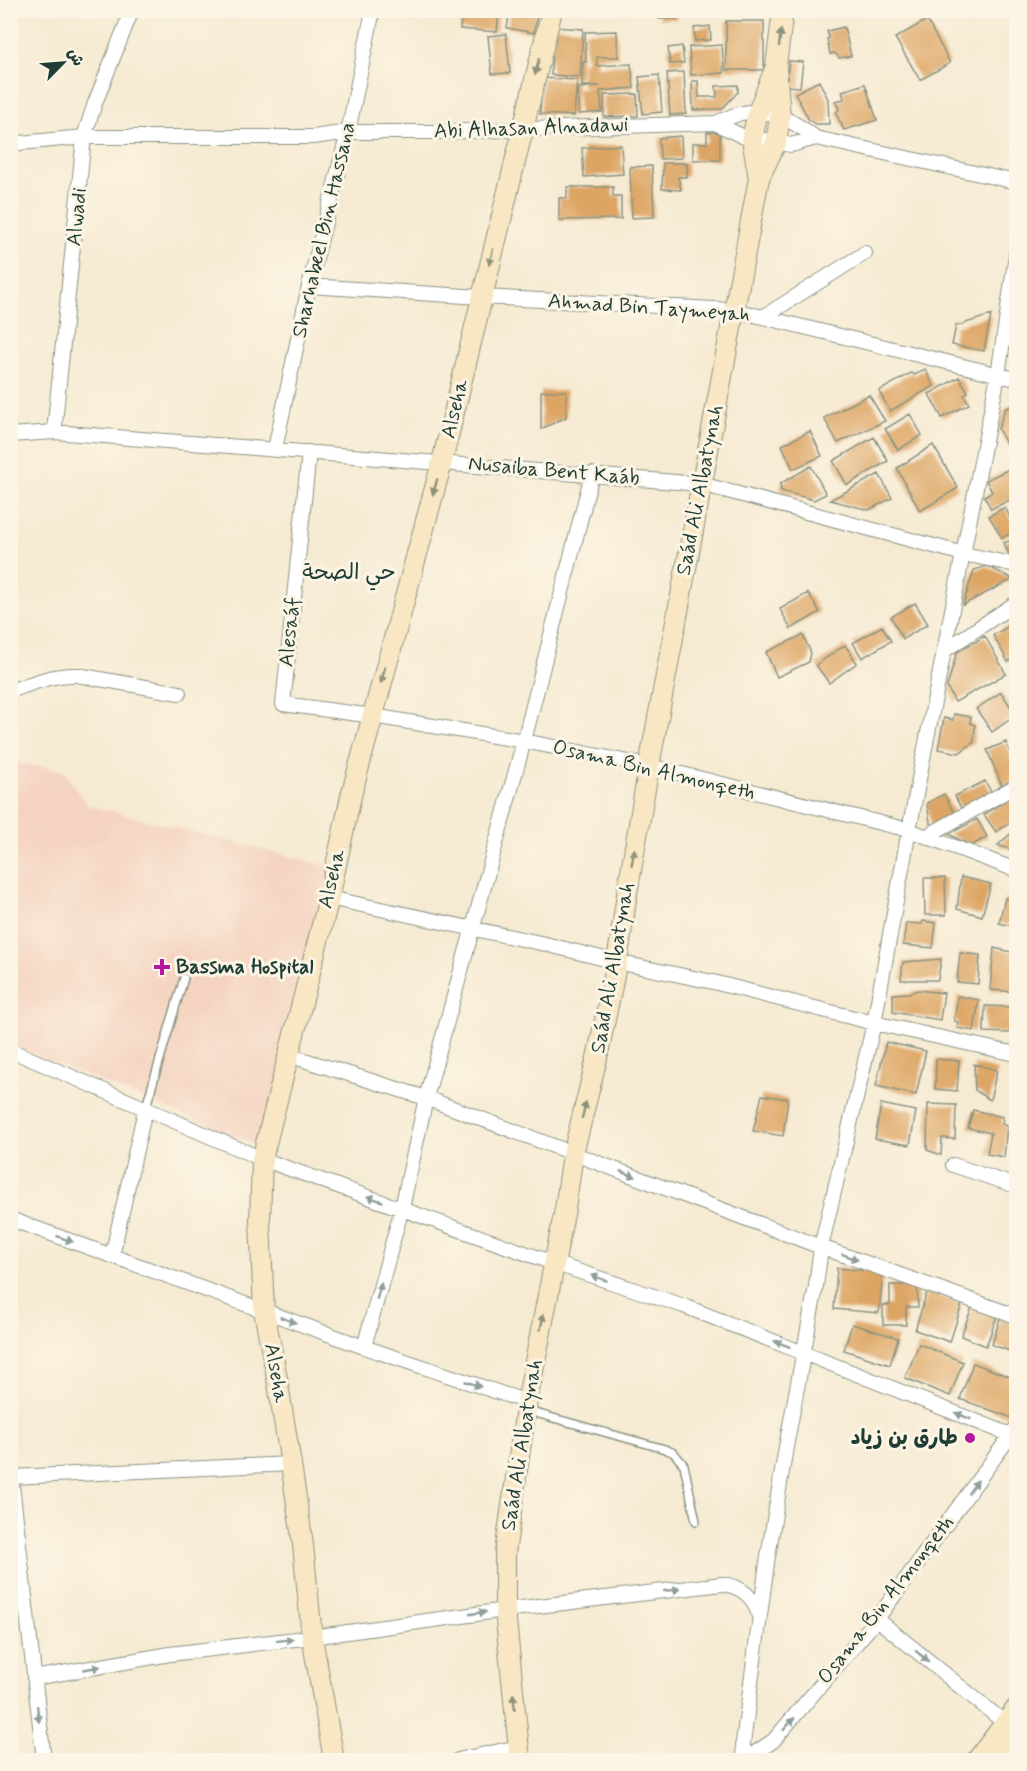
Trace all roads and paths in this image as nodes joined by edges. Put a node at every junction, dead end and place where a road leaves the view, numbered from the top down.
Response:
1 (132, 10) edge
2 (373, 10) edge
3 (552, 10) edge
4 (783, 10) edge
5 (776, 66) junction
6 (758, 112) junction
7 (780, 116) junction
8 (715, 123) junction
9 (522, 129) junction
10 (348, 132) junction
11 (84, 137) junction
12 (816, 138) junction
13 (752, 139) junction
14 (776, 143) junction
15 (10, 144) edge
16 (759, 178) junction
17 (1017, 182) edge
18 (865, 253) dead end
19 (1017, 255) edge
20 (309, 286) junction
21 (481, 297) junction
22 (734, 310) junction
23 (763, 317) junction
24 (998, 375) junction
25 (1017, 379) edge
26 (54, 432) junction
27 (10, 435) edge
28 (275, 449) junction
29 (309, 452) junction
30 (442, 462) junction
31 (592, 474) junction
32 (701, 484) junction
33 (964, 554) junction
34 (1017, 565) edge
35 (1017, 603) edge
36 (945, 650) junction
37 (10, 691) edge
38 (179, 693) dead end
39 (283, 704) joint
40 (373, 716) junction
41 (524, 741) junction
42 (649, 766) junction
43 (1017, 786) edge
44 (909, 830) junction
45 (927, 836) junction
46 (1017, 870) edge
47 (329, 898) junction
48 (471, 928) junction
49 (617, 962) junction
50 (184, 978) dead end
51 (874, 1023) junction
52 (10, 1050) edge
53 (1017, 1054) edge
54 (288, 1055) junction
55 (426, 1098) junction
56 (145, 1110) junction
57 (573, 1154) junction
58 (262, 1159) junction
59 (953, 1165) dead end
60 (1017, 1185) edge
61 (402, 1208) junction
62 (10, 1219) edge
63 (821, 1246) junction
64 (112, 1256) junction
65 (554, 1263) junction
66 (264, 1311) junction
67 (1017, 1316) edge
68 (364, 1347) junction
69 (805, 1353) junction
70 (527, 1406) junction
71 (1015, 1434) edge
72 (291, 1464) junction
73 (11, 1473) edge
74 (696, 1521) dead end
75 (16, 1554) edge
76 (505, 1610) junction
77 (760, 1619) junction
78 (877, 1619) junction
79 (312, 1637) junction
80 (34, 1678) junction
81 (1011, 1716) edge
82 (1017, 1740) edge
83 (519, 1754) edge
84 (744, 1760) edge
85 (44, 1761) edge
86 (333, 1761) edge
87 (458, 1761) edge
88 (977, 1761) edge
89 (999, 1761) edge

1 - 11 street, Alwadi
2 - 10 street, Sharhabeel Bin Hassana
3 -> 9 main road, Alseha
5 -> 4 main road, Saád Ali Albatynah
5 - 6 main road, Saád Ali Albatynah
5 - 7 main road, Saád Ali Albatynah
6 - 7 street, Abi Alhasan Alnadawi
6 - 8 street, Abi Alhasan Alnadawi
6 - 13 main road, Saád Ali Albatynah
7 - 12 street, Abi Alhasan Alnadawi
7 - 14 main road, Saád Ali Albatynah
8 - 9 street, Abi Alhasan Alnadawi
8 - 13 street, Abi Alhasan Alnadawi
9 - 10 street, Abi Alhasan Alnadawi
9 -> 21 main road, Alseha
10 - 11 street, Abi Alhasan Alnadawi
10 - 20 street, Sharhabeel Bin Hassana
11 - 15 street, Abi Alhasan Alnadawi
11 - 26 street, Alwadi
12 - 14 street, Abi Alhasan Alnadawi
12 - 17 street, Abi Alhasan Alnadawi
13 - 14 street, Abi Alhasan Alnadawi
13 - 16 main road, Saád Ali Albatynah
14 - 16 main road, Saád Ali Albatynah
16 - 22 main road, Saád Ali Albatynah
18 - 23 street
19 - 24 street
20 - 21 street, Ahmad Bin Taymeyah
20 - 28 street, Sharhabeel Bin Hassana
21 - 22 street, Ahmad Bin Taymeyah
21 - 30 main road, Alseha
22 - 23 street, Ahmad Bin Taymeyah
22 - 32 main road, Saád Ali Albatynah
23 - 24 street, Ahmad Bin Taymeyah
24 - 25 street, Ahmad Bin Taymeyah
24 - 33 street
26 - 27 street, Nusaiba Bent Kaáb
26 - 28 street, Nusaiba Bent Kaáb
28 - 29 street, Nusaiba Bent Kaáb
29 - 30 street, Nusaiba Bent Kaáb
29 - 39 street, Alesaáf
30 - 31 street, Nusaiba Bent Kaáb
30 -> 40 main road, Alseha
31 - 32 street, Nusaiba Bent Kaáb
31 - 41 street
32 - 33 street, Nusaiba Bent Kaáb
32 - 42 main road, Saád Ali Albatynah
33 - 34 street, Nusaiba Bent Kaáb
33 - 36 street
35 - 36 street
36 - 44 street
37 - 38 street
39 - 40 street, Osama Bin Almonqeth
40 - 41 street, Osama Bin Almonqeth
40 - 47 main road, Alseha
41 - 42 street, Osama Bin Almonqeth
41 - 48 street
42 - 44 street, Osama Bin Almonqeth
49 -> 42 main road, Saád Ali Albatynah
43 - 45 street
44 - 45 street, Osama Bin Almonqeth
44 - 51 street
45 - 46 street, Osama Bin Almonqeth
47 - 48 street
47 - 54 main road, Alseha
48 - 49 street
48 - 55 street
49 - 51 street
57 -> 49 main road, Saád Ali Albatynah
50 - 56 lane
51 - 53 street
51 - 63 street
52 - 56 street
54 - 55 street
54 - 58 main road, Alseha
55 - 57 street
55 - 61 street
56 - 58 street
56 - 64 street
57 -> 63 street
57 - 65 main road, Saád Ali Albatynah
61 -> 58 street
58 - 66 main road, Alseha
59 - 60 street
61 - 65 street
68 -> 61 street
62 -> 64 street
63 -> 67 street
63 - 69 street
64 - 66 street
69 -> 65 street
70 -> 65 main road, Saád Ali Albatynah
66 -> 68 street
66 - 72 main road, Alseha
68 -> 70 street
71 -> 69 street
69 - 77 street
70 - 74 lane
70 - 76 main road, Saád Ali Albatynah
78 -> 71 street, Osama Bin Almonqeth
72 - 73 street
72 - 79 main road, Alseha
73 - 75 street
75 - 80 street
76 -> 77 street
79 -> 76 street
83 -> 76 main road, Saád Ali Albatynah
77 - 84 street
78 -> 81 street
84 -> 78 street, Osama Bin Almonqeth
80 -> 79 street
79 - 86 main road, Alseha
80 -> 85 street
81 - 88 main road
82 - 89 main road
83 - 87 street

